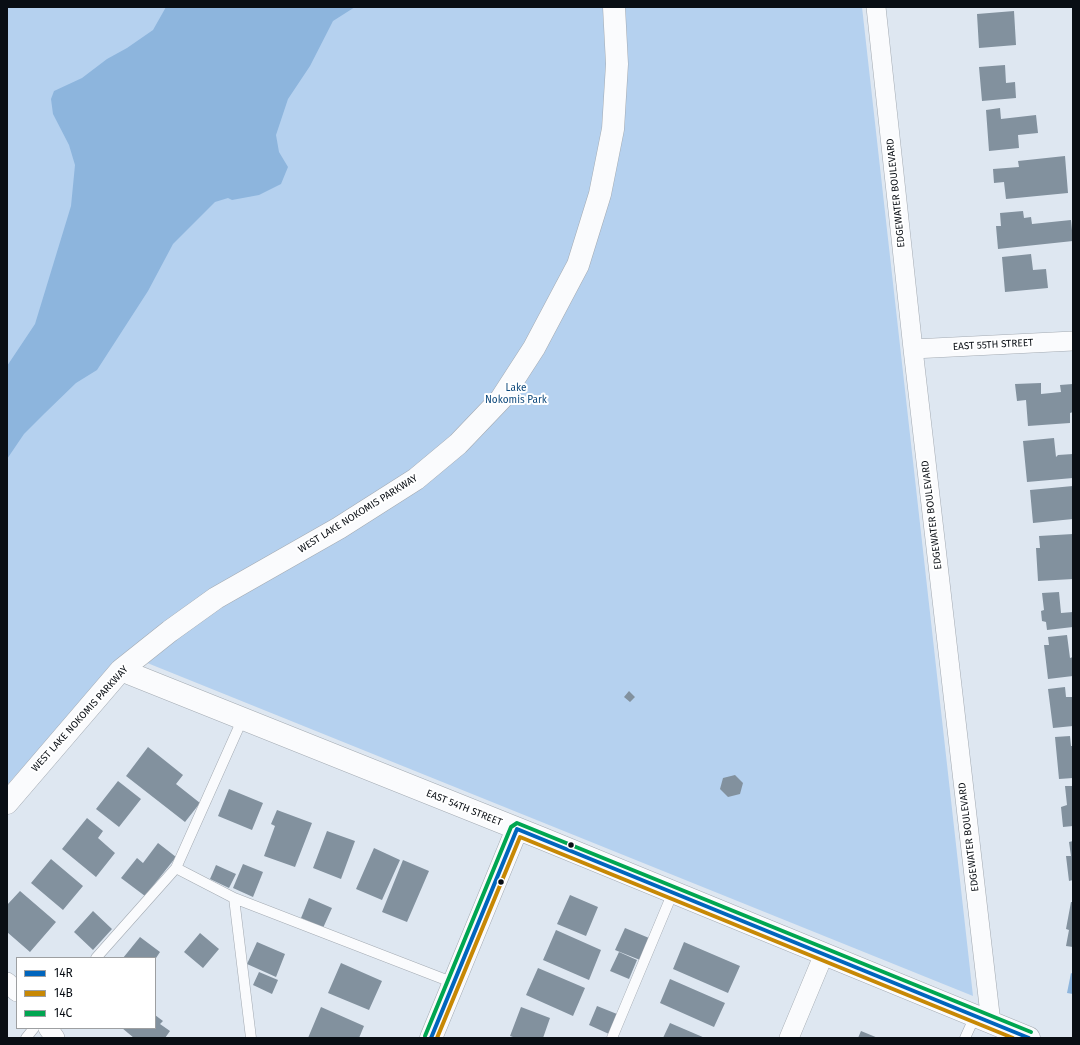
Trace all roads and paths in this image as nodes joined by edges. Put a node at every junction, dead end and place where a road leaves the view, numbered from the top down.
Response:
1 (614, 7) edge
2 (876, 7) edge
3 (1073, 341) edge
4 (913, 349) junction
5 (121, 670) junction
6 (242, 720) junction
7 (7, 802) edge
8 (517, 829) junction
9 (176, 868) junction
10 (673, 892) junction
11 (234, 898) junction
12 (824, 954) junction
13 (97, 957) edge
14 (7, 982) edge
15 (454, 983) junction
16 (16, 991) edge
17 (983, 1020) junction
18 (33, 1029) edge
19 (49, 1029) edge
20 (26, 1038) edge
21 (55, 1038) edge
22 (251, 1038) edge
23 (431, 1038) edge
24 (612, 1038) edge
25 (789, 1038) edge
26 (966, 1038) edge
27 (1029, 1038) edge

1 - 5 street, WEST LAKE NOKOMIS PARKWAY
2 - 4 street, EDGEWATER BOULEVARD
3 - 4 street, EAST 55TH STREET
4 - 17 street, EDGEWATER BOULEVARD
5 - 6 street, EAST 54TH STREET
5 - 7 street, WEST LAKE NOKOMIS PARKWAY
6 - 8 street, EAST 54TH STREET
6 - 9 lane
8 - 10 street, EAST 54TH STREET
8 - 15 street
9 - 11 lane
9 - 13 lane
10 - 12 street, EAST 54TH STREET
10 - 24 lane
11 - 15 lane
11 - 22 lane
12 - 17 street, EAST 54TH STREET
12 - 25 street
14 - 16 street
15 - 23 street
17 - 26 lane
17 - 27 street, EAST 54TH STREET
18 - 20 lane
19 - 21 street

